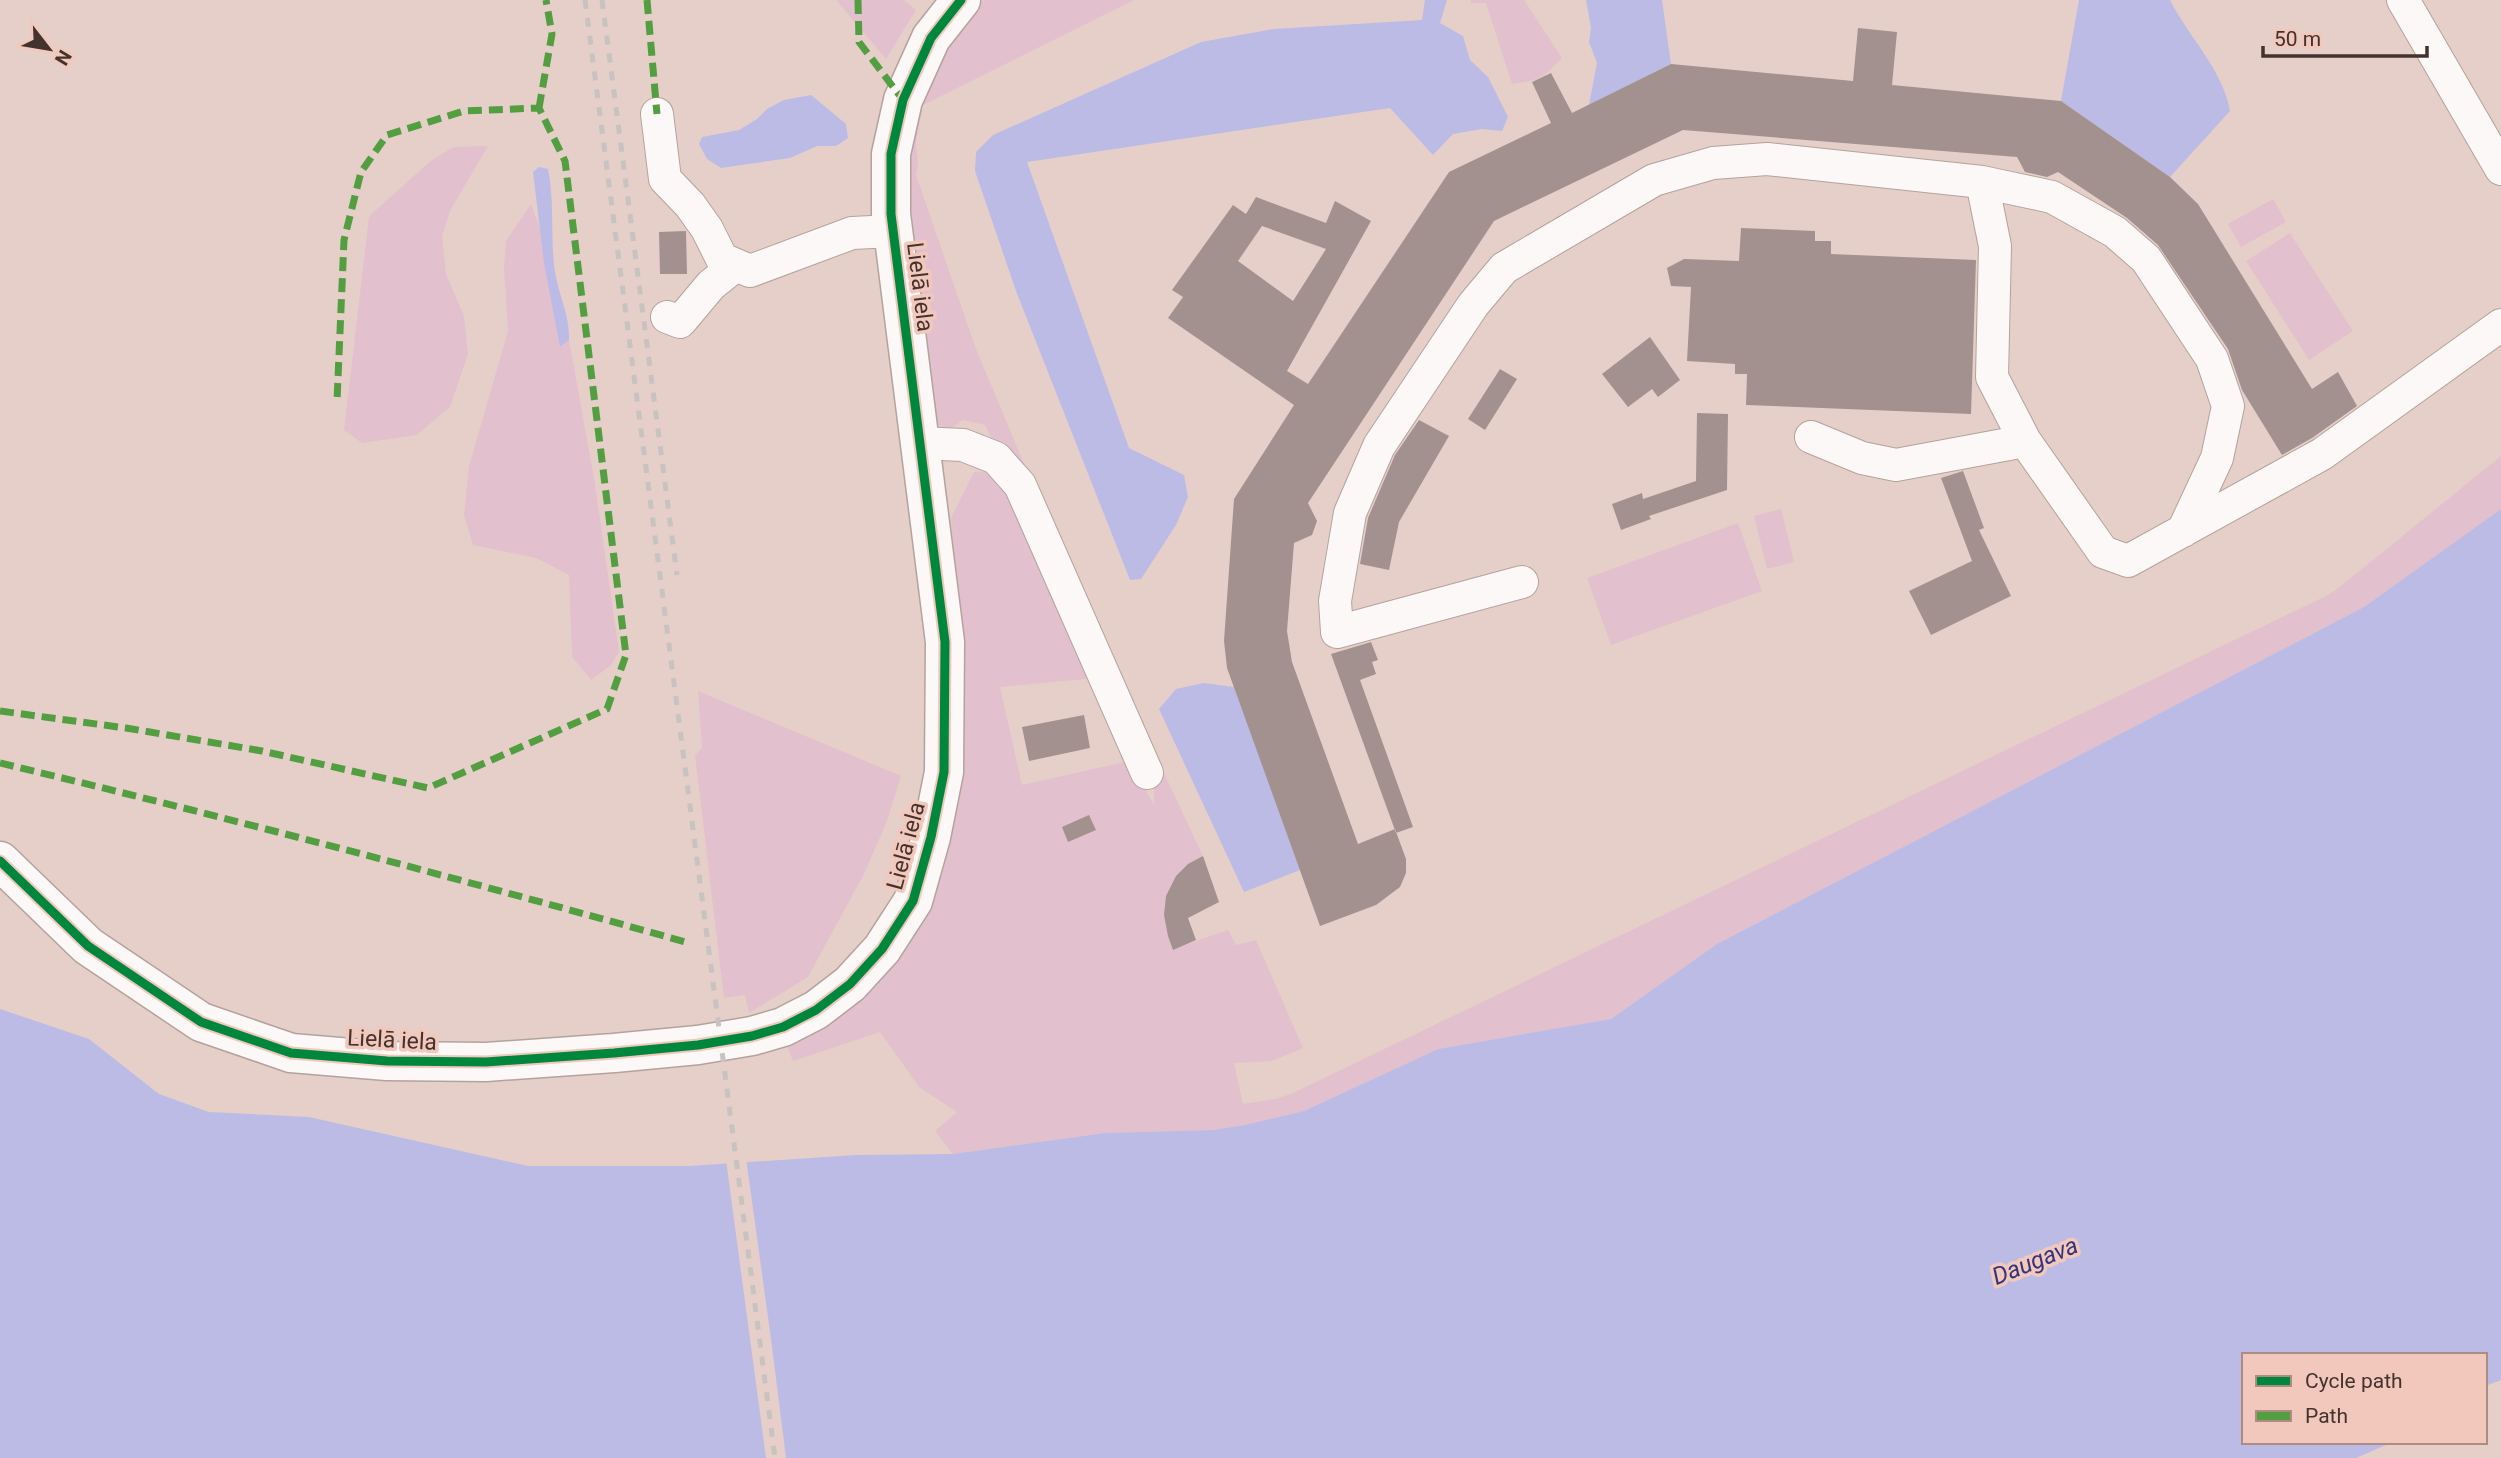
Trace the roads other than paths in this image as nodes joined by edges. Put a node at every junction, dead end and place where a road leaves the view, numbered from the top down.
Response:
1 (961, 0) edge
2 (2403, 0) edge
3 (657, 114) dead end
4 (2501, 169) edge
5 (1982, 182) junction
6 (893, 231) junction
7 (736, 265) junction
8 (667, 317) dead end
9 (2501, 325) edge
10 (1811, 437) dead end
11 (2025, 441) junction
12 (920, 443) junction
13 (2183, 531) junction
14 (1522, 582) dead end
15 (1147, 773) dead end
16 (0, 861) edge

1 - 6 main road, Lielā iela
2 - 4 lane
3 - 7 lane
5 - 11 lane
5 - 13 lane
5 - 14 lane
6 - 7 lane
6 - 12 main road, Lielā iela
7 - 8 lane
9 - 13 lane
10 - 11 lane
11 - 13 lane
12 - 15 lane
12 - 16 main road, Lielā iela

